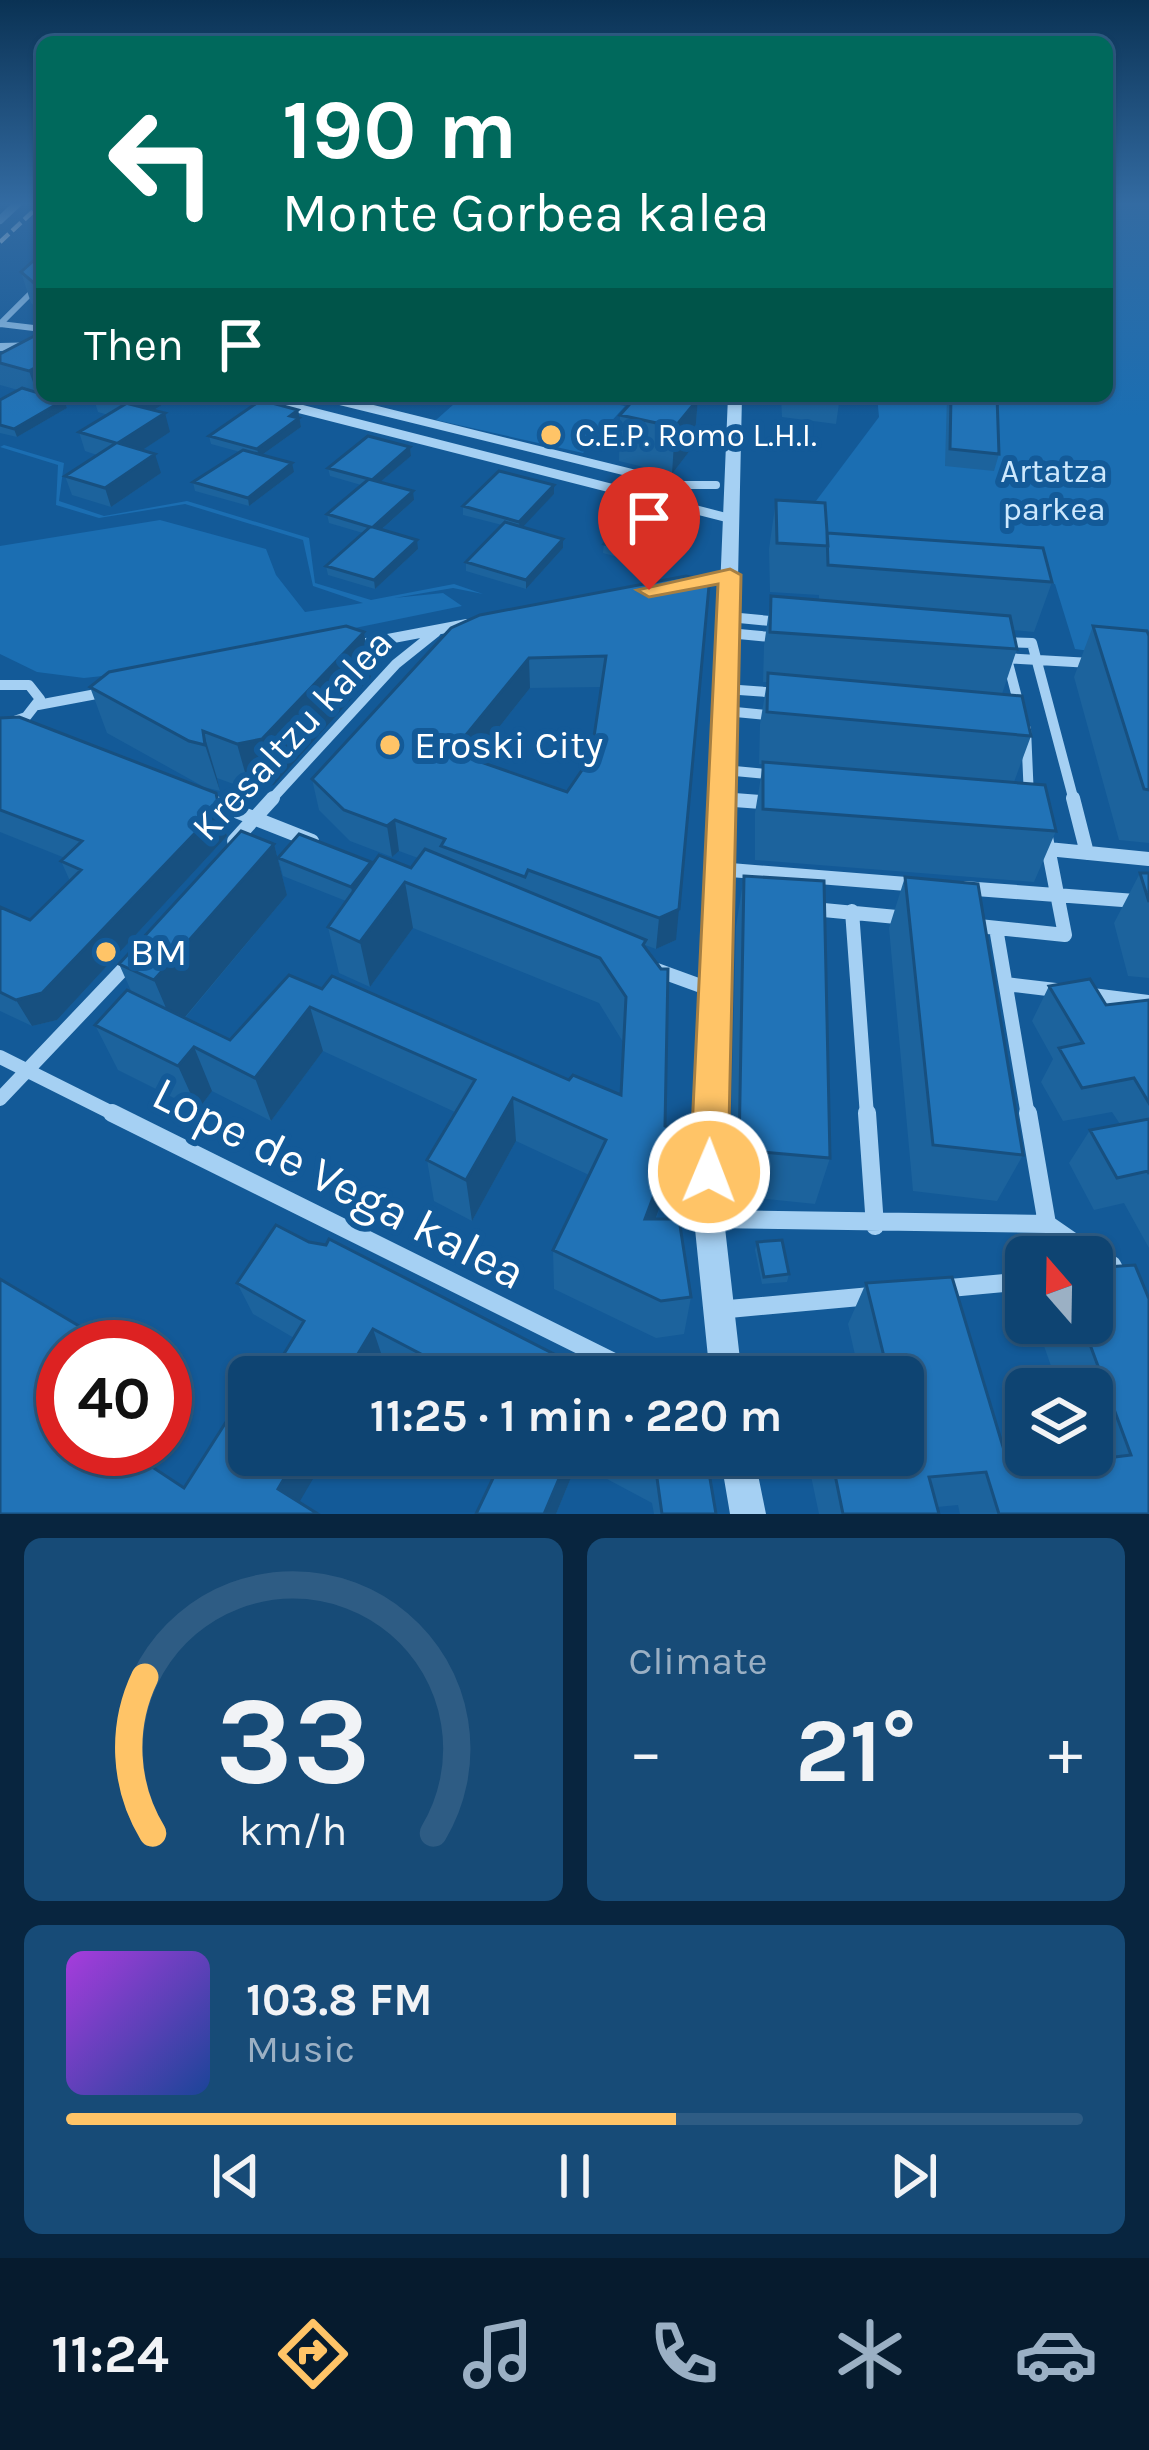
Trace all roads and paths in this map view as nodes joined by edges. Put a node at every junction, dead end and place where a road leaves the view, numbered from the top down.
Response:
1 (36, 288) edge
2 (0, 324) edge
3 (36, 328) edge
4 (36, 346) edge
5 (0, 347) edge
6 (274, 402) edge
7 (344, 402) edge
8 (735, 402) edge
9 (716, 485) dead end
10 (732, 519) junction
11 (491, 620) edge
12 (805, 624) edge
13 (728, 625) junction
14 (439, 629) junction
15 (805, 640) edge
16 (982, 640) edge
17 (1003, 641) junction
18 (340, 648) edge
19 (986, 657) edge
20 (1007, 658) junction
21 (1038, 658) junction
22 (1106, 665) edge
23 (0, 685) edge
24 (122, 689) edge
25 (805, 695) edge
26 (725, 700) junction
27 (38, 705) junction
28 (801, 718) edge
29 (18, 721) junction
30 (0, 726) edge
31 (46, 733) edge
32 (724, 770) junction
33 (790, 776) edge
34 (191, 794) edge
35 (1012, 797) edge
36 (720, 799) junction
37 (1029, 799) junction
38 (788, 804) edge
39 (254, 818) junction
40 (320, 844) edge
41 (227, 849) edge
42 (1048, 849) junction
43 (1087, 853) junction
44 (1149, 860) edge
45 (717, 868) junction
46 (1057, 896) junction
47 (1149, 902) edge
48 (790, 908) edge
49 (852, 911) junction
50 (934, 921) edge
51 (955, 923) edge
52 (996, 928) junction
53 (139, 952) edge
54 (634, 961) edge
55 (1006, 984) junction
56 (712, 990) junction
57 (1149, 1002) edge
58 (0, 1057) edge
59 (27, 1070) junction
60 (0, 1099) edge
61 (709, 1220) junction
62 (1047, 1225) junction
63 (875, 1226) junction
64 (1062, 1236) edge
65 (1113, 1267) edge
66 (1005, 1283) edge
67 (907, 1292) edge
68 (1127, 1292) edge
69 (884, 1294) edge
70 (717, 1310) junction
71 (602, 1356) edge
72 (723, 1356) edge
73 (741, 1476) edge
74 (748, 1514) edge

1 - 2 street
2 - 3 street
4 - 5 street
6 - 10 street
7 - 9 street
8 - 10 street
10 - 13 street
11 - 14 street
12 - 13 street
13 - 15 street
13 - 26 street
14 - 18 street
14 - 39 street, Kresaltzu kalea
16 - 17 street
17 - 20 street
17 - 21 street
19 - 20 street
20 - 21 street
20 - 37 street
21 - 22 street
21 - 43 street
23 - 27 street
24 - 27 street
25 - 26 street
26 - 28 street
26 - 32 street
27 - 29 street
29 - 30 street
29 - 31 street
32 - 33 street
32 - 36 street
34 - 39 street
35 - 37 street
36 - 38 street
36 - 45 street
37 - 42 street
39 - 40 street
39 - 41 street, Kresaltzu kalea
42 - 43 street
42 - 46 street
43 - 44 street
45 - 46 street
45 - 56 street
46 - 47 street
46 - 52 street
48 - 49 street
49 - 50 street
49 - 63 street
51 - 52 street
52 - 55 street
53 - 59 street
54 - 56 street
55 - 57 street
55 - 62 street
56 - 61 street
58 - 59 street, Lope de Vega kalea
59 - 60 street
59 - 71 street, Lope de Vega kalea
61 - 63 street
61 - 70 street
62 - 63 street
62 - 64 street
65 - 68 street
66 - 67 street
69 - 70 street
70 - 72 street
73 - 74 street

